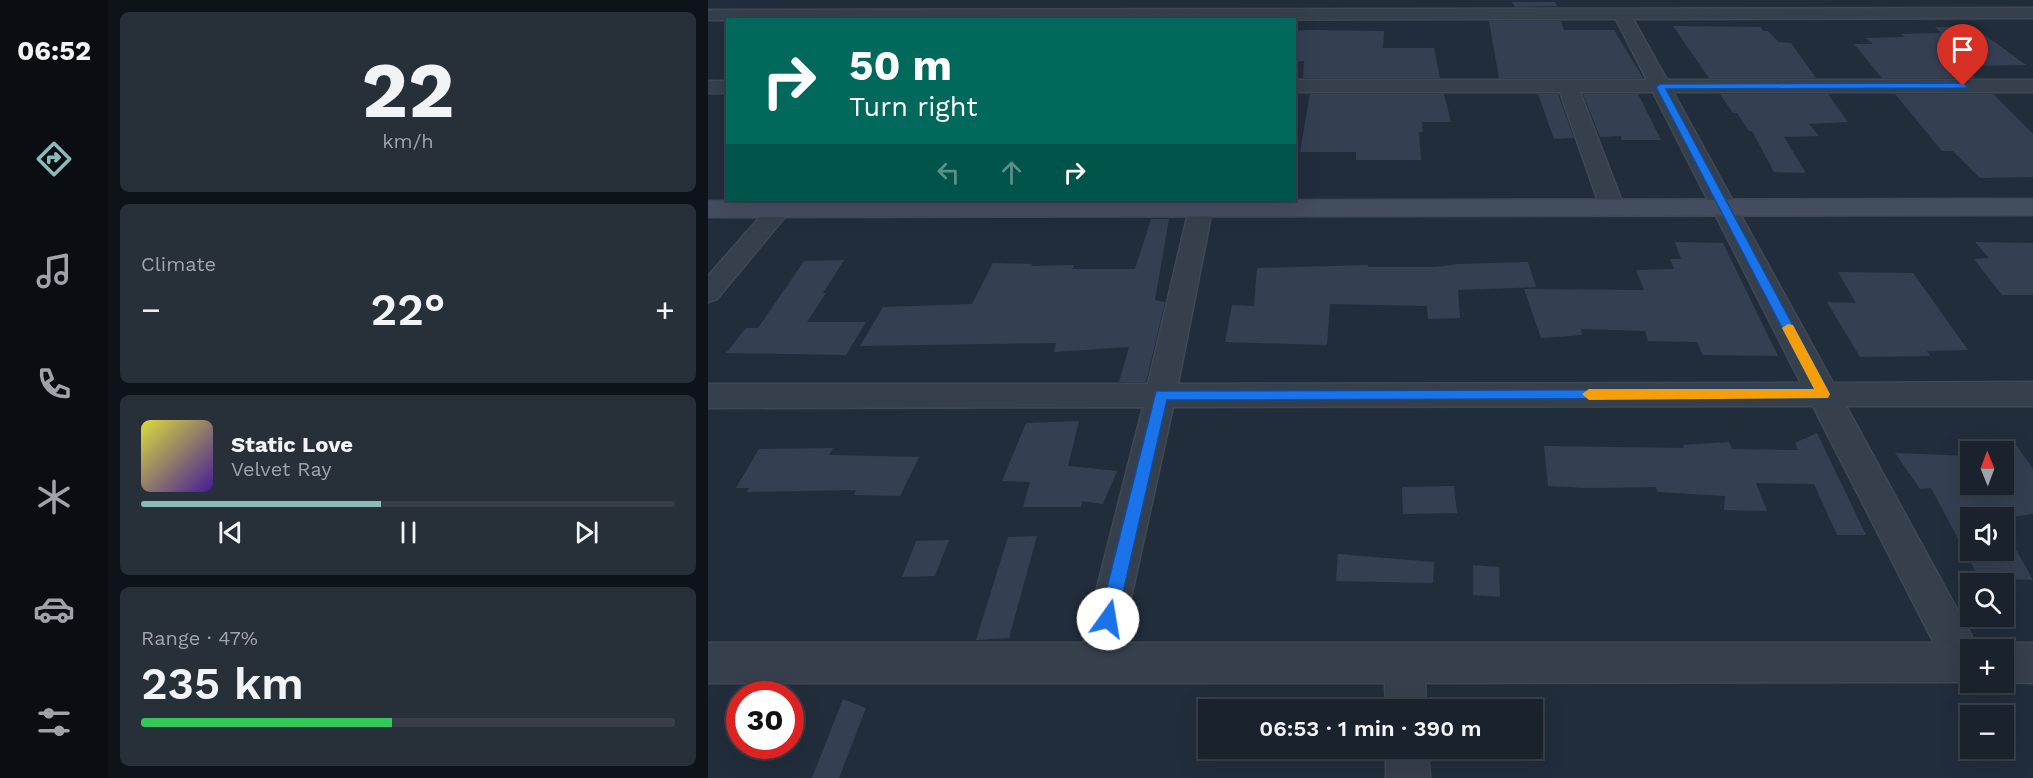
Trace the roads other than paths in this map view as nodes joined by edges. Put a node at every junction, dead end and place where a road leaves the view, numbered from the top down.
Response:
1 (958, 0) edge
2 (1959, 0) edge
3 (1378, 7) edge
4 (1622, 14) junction
5 (1975, 14) junction
6 (708, 15) edge
7 (1121, 16) edge
8 (943, 17) edge
9 (1244, 17) edge
10 (2029, 20) edge
11 (1296, 86) edge
12 (1568, 86) junction
13 (2033, 86) edge
14 (708, 87) edge
15 (726, 87) edge
16 (1660, 87) junction
17 (783, 204) edge
18 (1201, 204) edge
19 (1612, 207) junction
20 (1725, 207) junction
21 (2033, 207) edge
22 (708, 209) edge
23 (708, 293) edge
24 (1823, 394) junction
25 (2033, 394) edge
26 (1161, 395) junction
27 (708, 396) edge
28 (1960, 648) edge
29 (708, 663) edge
30 (1405, 663) junction
31 (1960, 663) edge
32 (2014, 663) edge
33 (2033, 663) edge
34 (1097, 664) junction
35 (1406, 699) edge
36 (1407, 759) edge
37 (1408, 778) edge

1 - 8 street
2 - 5 street
3 - 4 street
3 - 9 street
4 - 5 street
4 - 16 street
5 - 10 street
6 - 8 street
7 - 8 street
7 - 9 street
11 - 12 street
12 - 16 street
12 - 19 street
13 - 16 street
14 - 15 street
16 - 20 street
17 - 18 street
17 - 22 street
17 - 23 street
18 - 19 street
18 - 26 street
19 - 20 street
20 - 21 street
20 - 24 street
24 - 25 street
24 - 26 street
24 - 28 street
26 - 27 street
26 - 34 street
29 - 34 street
30 - 31 street
30 - 34 street
30 - 35 street
32 - 33 street
36 - 37 street

